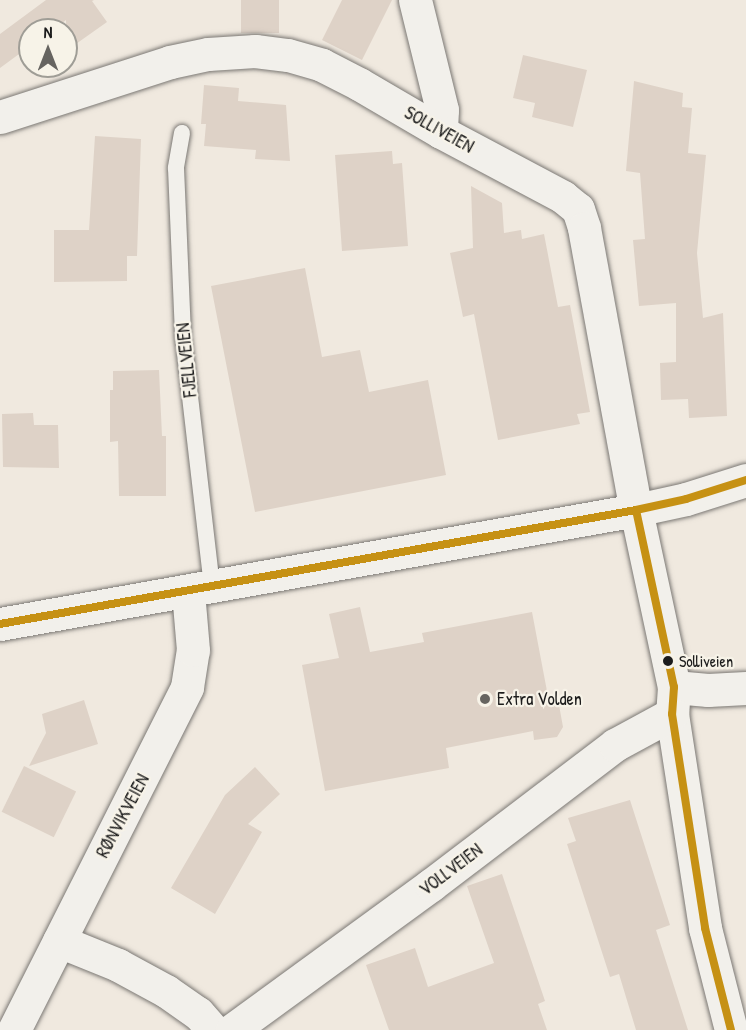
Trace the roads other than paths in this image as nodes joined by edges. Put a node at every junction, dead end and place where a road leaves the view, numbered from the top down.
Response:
1 (415, 0) edge
2 (0, 117) edge
3 (441, 132) junction
4 (182, 133) dead end
5 (746, 480) edge
6 (636, 510) junction
7 (200, 589) junction
8 (0, 624) edge
9 (746, 688) edge
10 (673, 700) junction
11 (59, 941) junction
12 (14, 1030) edge
13 (213, 1030) edge
14 (232, 1030) edge
15 (731, 1030) edge

1 - 3 street
2 - 3 street, SOLLIVEIEN
3 - 6 street, SOLLIVEIEN
4 - 7 lane, FJELLVEIEN
5 - 6 street
6 - 7 street
6 - 10 street, SOLLIVEIEN
7 - 8 street
7 - 11 street, RØNVIKVEIEN
9 - 10 street
10 - 14 street, VOLLVEIEN
10 - 15 street, SOLLIVEIEN
11 - 12 street, RØNVIKVEIEN
11 - 13 street

